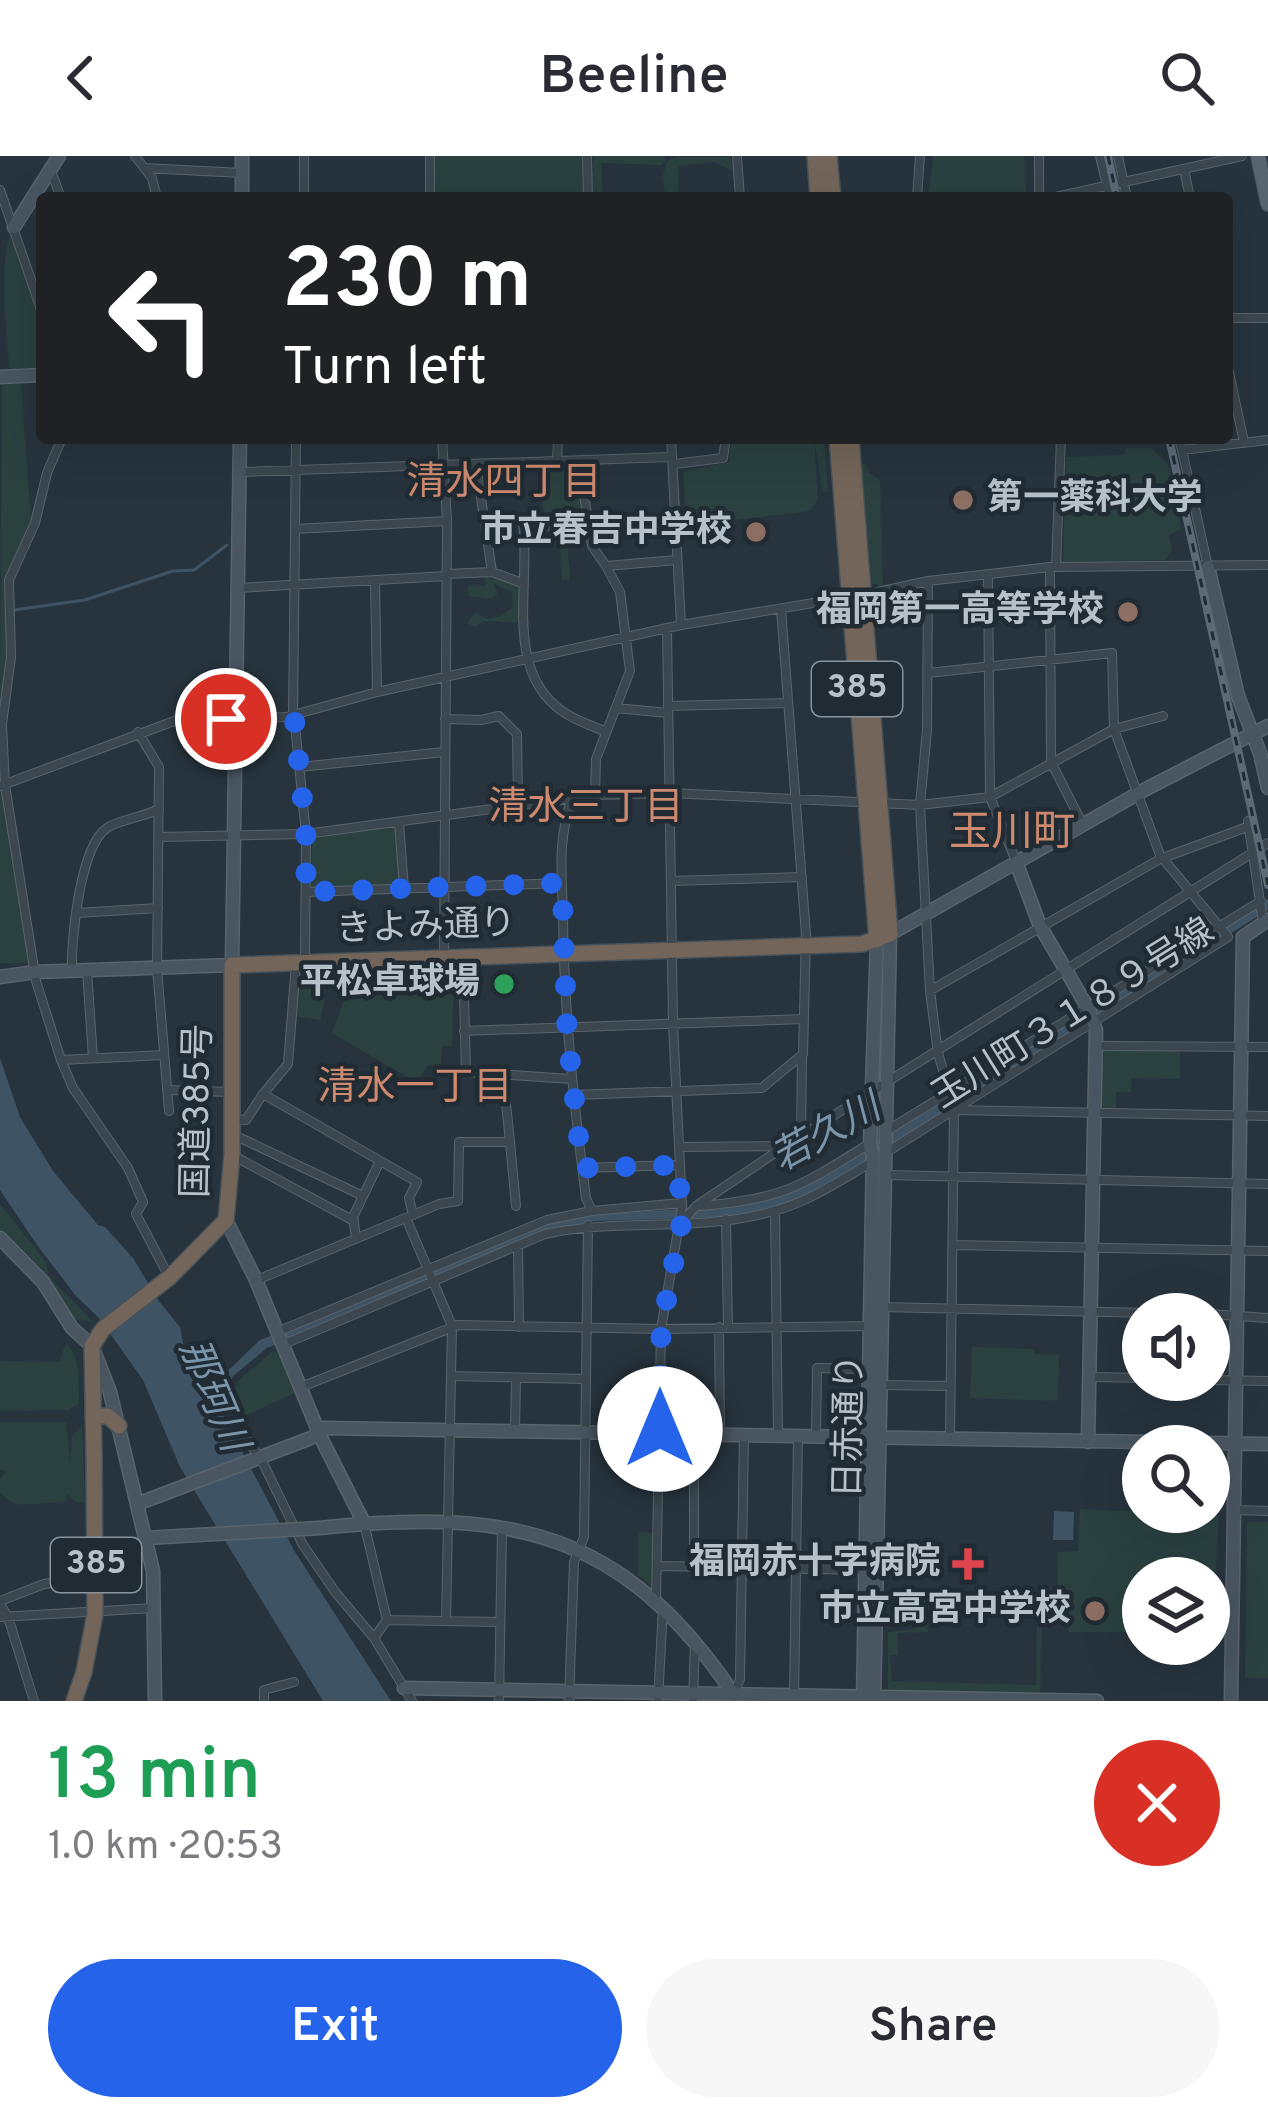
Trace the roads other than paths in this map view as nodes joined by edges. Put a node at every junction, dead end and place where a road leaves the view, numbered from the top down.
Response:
1 (59, 156) edge
2 (135, 156) edge
3 (242, 156) edge
4 (304, 156) edge
5 (430, 156) edge
6 (587, 156) edge
7 (736, 156) edge
8 (815, 156) edge
9 (829, 156) edge
10 (920, 156) edge
11 (1039, 156) edge
12 (1100, 156) edge
13 (1118, 156) edge
14 (1242, 156) edge
15 (1258, 156) edge
16 (144, 167) junction
17 (51, 170) junction
18 (1184, 170) junction
19 (242, 172) junction
20 (1123, 182) junction
21 (1107, 186) junction
22 (0, 190) edge
23 (37, 192) edge
24 (59, 192) edge
25 (156, 192) edge
26 (242, 192) edge
27 (304, 192) edge
28 (430, 192) edge
29 (588, 192) edge
30 (739, 192) edge
31 (818, 192) edge
32 (832, 192) edge
33 (917, 192) edge
34 (1039, 192) edge
35 (1079, 192) edge
36 (1108, 192) edge
37 (1125, 192) edge
38 (1189, 192) edge
39 (36, 193) edge
40 (1268, 204) edge
41 (14, 227) junction
42 (36, 294) edge
43 (1233, 318) edge
44 (1268, 318) edge
45 (36, 375) edge
46 (0, 377) edge
47 (1233, 392) edge
48 (1268, 440) edge
49 (1244, 442) junction
50 (1233, 443) edge
51 (60, 444) edge
52 (240, 444) edge
53 (296, 444) edge
54 (443, 444) edge
55 (559, 444) edge
56 (671, 444) edge
57 (725, 444) edge
58 (838, 444) edge
59 (851, 444) edge
60 (1061, 444) edge
61 (1181, 444) edge
62 (1226, 444) edge
63 (1182, 449) junction
64 (672, 461) junction
65 (562, 462) junction
66 (476, 464) junction
67 (446, 465) junction
68 (240, 472) junction
69 (295, 472) junction
70 (447, 521) junction
71 (295, 529) junction
72 (589, 530) junction
73 (677, 560) junction
74 (606, 566) junction
75 (1268, 566) edge
76 (1053, 567) junction
77 (1208, 567) junction
78 (492, 572) junction
79 (446, 575) junction
80 (988, 577) junction
81 (375, 580) junction
82 (928, 581) junction
83 (522, 583) junction
84 (294, 585) junction
85 (238, 588) junction
86 (856, 596) junction
87 (781, 609) junction
88 (681, 625) junction
89 (667, 629) junction
90 (625, 638) junction
91 (528, 658) junction
92 (1052, 660) junction
93 (989, 665) junction
94 (928, 674) junction
95 (445, 679) junction
96 (377, 692) junction
97 (788, 703) junction
98 (616, 708) junction
99 (668, 709) junction
100 (293, 715) junction
101 (1163, 716) dead end
102 (236, 719) junction
103 (445, 719) junction
104 (1268, 726) edge
105 (1114, 730) junction
106 (604, 731) junction
107 (138, 732) junction
108 (1252, 733) junction
109 (444, 752) junction
110 (1051, 762) junction
111 (300, 767) junction
112 (2, 786) edge
113 (1268, 788) edge
114 (669, 793) junction
115 (1138, 794) junction
116 (595, 795) junction
117 (989, 796) junction
118 (572, 797) junction
119 (796, 800) junction
120 (518, 803) junction
121 (872, 803) junction
122 (920, 805) junction
123 (159, 809) junction
124 (443, 814) junction
125 (399, 821) junction
126 (1083, 825) junction
127 (306, 834) junction
128 (160, 837) junction
129 (235, 838) junction
130 (1268, 843) edge
131 (1252, 854) junction
132 (1162, 858) junction
133 (1016, 862) junction
134 (802, 877) junction
135 (671, 881) junction
136 (562, 883) junction
137 (443, 887) junction
138 (404, 889) junction
139 (306, 892) junction
140 (1190, 892) junction
141 (1261, 901) junction
142 (158, 908) junction
143 (927, 912) junction
144 (77, 913) junction
145 (1264, 920) edge
146 (1220, 925) junction
147 (1040, 926) junction
148 (884, 937) junction
149 (1228, 937) junction
150 (1243, 937) junction
151 (805, 945) junction
152 (674, 950) junction
153 (563, 953) junction
154 (463, 956) junction
155 (444, 957) junction
156 (300, 962) junction
157 (232, 964) junction
158 (157, 968) junction
159 (1066, 970) junction
160 (72, 971) junction
161 (87, 971) junction
162 (35, 972) junction
163 (5, 973) edge
164 (930, 991) junction
165 (1091, 1017) junction
166 (803, 1018) junction
167 (673, 1024) junction
168 (464, 1030) junction
169 (567, 1030) junction
170 (1096, 1046) junction
171 (1242, 1047) junction
172 (1268, 1047) edge
173 (938, 1053) junction
174 (802, 1054) junction
175 (164, 1055) junction
176 (93, 1058) junction
177 (61, 1060) junction
178 (503, 1074) junction
179 (571, 1079) junction
180 (887, 1083) junction
181 (167, 1090) junction
182 (231, 1092) junction
183 (676, 1092) junction
184 (872, 1093) junction
185 (263, 1094) junction
186 (950, 1094) junction
187 (573, 1095) junction
188 (954, 1110) junction
189 (169, 1111) dead end
190 (1094, 1113) junction
191 (1240, 1115) junction
192 (1268, 1116) edge
193 (232, 1126) junction
194 (888, 1132) junction
195 (801, 1137) junction
196 (510, 1142) junction
197 (785, 1146) junction
198 (679, 1147) junction
199 (874, 1152) junction
200 (232, 1155) junction
201 (380, 1161) junction
202 (678, 1165) junction
203 (582, 1168) junction
204 (885, 1175) junction
205 (953, 1177) junction
206 (1092, 1179) junction
207 (1239, 1184) junction
208 (1268, 1184) edge
209 (363, 1196) junction
210 (682, 1204) junction
211 (516, 1206) dead end
212 (696, 1207) junction
213 (592, 1211) junction
214 (775, 1211) junction
215 (410, 1217) junction
216 (726, 1219) junction
217 (226, 1220) junction
218 (682, 1220) junction
219 (354, 1221) junction
220 (588, 1225) junction
221 (0, 1238) edge
222 (356, 1238) junction
223 (953, 1245) junction
224 (518, 1246) junction
225 (1091, 1246) junction
226 (1238, 1250) junction
227 (1268, 1251) edge
228 (428, 1269) junction
229 (165, 1280) junction
230 (256, 1280) junction
231 (434, 1282) junction
232 (881, 1307) junction
233 (952, 1310) junction
234 (1090, 1312) junction
235 (1122, 1313) edge
236 (1230, 1316) edge
237 (1236, 1317) junction
238 (1268, 1318) edge
239 (777, 1325) junction
240 (452, 1326) junction
241 (876, 1326) junction
242 (519, 1327) junction
243 (723, 1327) junction
244 (588, 1328) junction
245 (661, 1329) junction
246 (280, 1338) junction
247 (95, 1340) junction
248 (868, 1369) junction
249 (451, 1376) junction
250 (1089, 1377) junction
251 (516, 1378) junction
252 (586, 1378) junction
253 (1122, 1378) edge
254 (1230, 1380) edge
255 (1236, 1380) junction
256 (1268, 1381) edge
257 (881, 1384) junction
258 (950, 1386) junction
259 (300, 1388) junction
260 (93, 1416) junction
261 (119, 1426) junction
262 (449, 1429) junction
263 (515, 1431) junction
264 (241, 1432) dead end
265 (586, 1432) junction
266 (319, 1433) junction
267 (660, 1433) junction
268 (694, 1434) junction
269 (720, 1434) junction
270 (745, 1435) junction
271 (778, 1436) junction
272 (797, 1436) junction
273 (815, 1436) junction
274 (875, 1438) junction
275 (950, 1440) junction
276 (1088, 1442) junction
277 (1235, 1444) junction
278 (1268, 1444) edge
279 (257, 1458) junction
280 (137, 1504) junction
281 (1234, 1510) junction
282 (1268, 1511) edge
283 (448, 1519) junction
284 (364, 1523) junction
285 (502, 1526) junction
286 (147, 1538) junction
287 (578, 1551) junction
288 (659, 1566) junction
289 (694, 1566) junction
290 (742, 1567) junction
291 (796, 1568) junction
292 (871, 1569) junction
293 (77, 1580) dead end
294 (0, 1603) edge
295 (660, 1603) junction
296 (154, 1608) junction
297 (4, 1617) edge
298 (387, 1620) junction
299 (446, 1621) junction
300 (500, 1622) junction
301 (374, 1638) junction
302 (696, 1640) junction
303 (294, 1682) dead end
304 (408, 1695) edge
305 (569, 1695) edge
306 (499, 1696) edge
307 (658, 1697) edge
308 (693, 1697) edge
309 (736, 1698) edge
310 (794, 1698) edge
311 (869, 1698) edge
312 (946, 1700) edge
313 (34, 1701) edge
314 (74, 1701) edge
315 (155, 1701) edge
316 (264, 1701) edge
317 (1082, 1701) edge
318 (1097, 1701) edge
319 (1231, 1701) edge

1 - 17 street
2 - 16 street
3 - 19 street
4 - 27 street
5 - 28 street
6 - 29 street
7 - 30 street
8 - 31 highway
9 - 32 highway
10 - 33 street
11 - 34 street
12 - 21 street
13 - 20 street
14 - 18 street
15 - 40 main road
16 - 19 street
16 - 25 street
17 - 23 street
17 - 24 street
18 - 20 street
18 - 38 street
19 - 26 street
20 - 21 street
20 - 37 street
21 - 35 street
21 - 36 street
22 - 41 street
39 - 41 street
41 - 42 street
43 - 44 street
45 - 46 street
47 - 49 street
48 - 49 street
49 - 50 street
51 - 112 street
52 - 68 street
53 - 69 street
54 - 67 street
55 - 65 street
56 - 64 street
57 - 64 street
58 - 86 highway, 385
59 - 86 highway, 385
60 - 76 street
61 - 63 street
62 - 63 street
63 - 77 street
64 - 65 street
64 - 73 street
65 - 66 street
65 - 72 street
66 - 67 street
66 - 78 street
67 - 69 street
67 - 70 street
68 - 69 street
68 - 85 street
69 - 71 street
70 - 71 street
70 - 79 street
71 - 84 street
72 - 74 street
72 - 83 street
73 - 74 street
73 - 88 street
74 - 90 street
75 - 77 street
76 - 77 street
76 - 80 street
76 - 92 street
77 - 108 street
78 - 79 street
78 - 83 street
79 - 81 street
79 - 95 street
80 - 82 street
80 - 93 street
81 - 84 street
81 - 96 street
82 - 86 street
82 - 94 street
83 - 91 street
84 - 85 street
84 - 100 street
85 - 102 street
86 - 87 street
86 - 121 highway, 385
87 - 88 street
87 - 97 street
88 - 89 street
89 - 90 street
89 - 99 street
90 - 91 street
90 - 98 street
91 - 95 street
91 - 106 street
92 - 93 street
92 - 105 street
92 - 110 street
93 - 94 street
93 - 117 street
94 - 122 street
95 - 96 street
95 - 103 street
96 - 100 street
97 - 99 street
97 - 119 street
98 - 99 street
98 - 106 street
99 - 114 street
100 - 102 street
100 - 111 street
101 - 105 street
102 - 107 street
102 - 129 street
103 - 109 street
103 - 120 street
104 - 108 street
105 - 110 street
105 - 115 street
106 - 116 street
107 - 112 street
107 - 123 street
108 - 113 street
108 - 115 street
109 - 111 street
109 - 124 street
110 - 117 street
110 - 126 street
111 - 127 street
112 - 162 street
114 - 116 street
114 - 119 street
114 - 135 street
115 - 126 street
115 - 132 street
116 - 118 street
117 - 122 street
117 - 133 street
118 - 120 street
118 - 136 street
119 - 121 street
119 - 134 street
120 - 124 street
121 - 122 street
121 - 148 highway, 385
122 - 143 street
123 - 128 street
123 - 144 street
124 - 125 street
124 - 137 street
125 - 127 street
125 - 138 street
126 - 133 street
127 - 129 street
127 - 139 street
128 - 129 street
128 - 142 street
129 - 157 street
130 - 131 street
131 - 132 street
131 - 140 street
131 - 141 street
132 - 140 street
132 - 147 street
133 - 143 street
133 - 147 street
134 - 135 street
134 - 151 street
135 - 152 street
136 - 137 street
136 - 153 street
137 - 138 street
137 - 155 street
138 - 139 street
139 - 156 street
140 - 146 street
140 - 159 street
141 - 145 street
141 - 146 street, 玉川町３１８９号線
142 - 144 street
142 - 158 street
143 - 148 street
143 - 164 street
144 - 160 street
145 - 150 street
146 - 149 street
146 - 165 street, 玉川町３１８９号線
147 - 159 street
147 - 164 street
148 - 151 highway, きよみ通り
148 - 180 street
148 - 184 street
149 - 150 street
149 - 165 street, 玉川町３１８９号線
150 - 171 street
151 - 152 highway, きよみ通り
151 - 166 street
152 - 153 highway, きよみ通り
152 - 167 street
153 - 154 highway, きよみ通り
153 - 169 street
154 - 155 highway, きよみ通り
154 - 168 street
155 - 156 highway, きよみ通り
156 - 157 highway, きよみ通り
156 - 185 street
157 - 158 street, きよみ通り
157 - 182 highway, 国道385号
158 - 161 street, きよみ通り
158 - 175 street
159 - 165 street
159 - 173 street
160 - 161 street, きよみ通り
160 - 162 street, きよみ通り
161 - 176 street
162 - 163 street, きよみ通り
162 - 177 street
164 - 173 street
165 - 170 street
165 - 186 street, 玉川町３１８９号線
165 - 188 street, 玉川町３１８９号線
166 - 167 street
166 - 174 street
167 - 169 street
167 - 183 street
168 - 169 street
168 - 178 street
169 - 179 street
170 - 171 street
170 - 190 street
171 - 172 street
171 - 191 street
173 - 180 street
173 - 186 street
174 - 183 street
174 - 195 street
175 - 176 street
175 - 181 street
176 - 177 street
177 - 229 street
178 - 179 street
178 - 196 street
179 - 187 street
180 - 184 street
180 - 194 street
181 - 182 street
181 - 189 street
182 - 193 highway, 国道385号
183 - 187 street
183 - 198 street
184 - 195 street
184 - 199 street
185 - 193 street
185 - 201 street
186 - 194 street, 玉川町３１８９号線
187 - 203 street
188 - 190 street
188 - 199 street, 玉川町３１８９号線
188 - 205 street
190 - 191 street
190 - 206 street
191 - 192 street
191 - 207 street
193 - 200 highway, 国道385号
193 - 209 street
194 - 199 street
195 - 197 street
196 - 211 street
196 - 215 street
197 - 198 street
197 - 212 street
198 - 202 street
199 - 204 street, 日赤通り
199 - 212 street
199 - 214 street
199 - 241 street, 日赤通り
200 - 217 highway, 国道385号
200 - 219 street
201 - 209 street
201 - 215 street
202 - 203 street
202 - 210 street
203 - 213 street
204 - 205 street
204 - 232 street, 日赤通り
205 - 206 street
205 - 223 street
206 - 207 street
206 - 225 street
207 - 208 street
207 - 226 street
209 - 219 street
210 - 212 street
210 - 213 street
210 - 218 street
212 - 218 street
213 - 228 street
214 - 216 street
214 - 239 street
215 - 222 street
215 - 228 street
216 - 218 street
216 - 243 street
217 - 229 highway, 国道385号
217 - 230 street
218 - 220 street
218 - 245 street
219 - 222 street
220 - 224 street
220 - 244 street
221 - 247 street
222 - 230 street
223 - 225 street
223 - 233 street
224 - 231 street
224 - 242 street
225 - 226 street
225 - 234 street
226 - 227 street
226 - 237 street
228 - 231 street
228 - 246 street
229 - 247 highway, 国道385号
230 - 246 street
231 - 240 street
231 - 246 street
232 - 233 street
232 - 241 street, 日赤通り
233 - 234 street
233 - 258 street
234 - 235 street
234 - 250 street
236 - 237 street
237 - 238 street
237 - 255 street
239 - 241 street
239 - 243 street
239 - 271 street
240 - 242 street
240 - 249 street
240 - 259 street
241 - 248 street, 日赤通り
241 - 257 street, 日赤通り
242 - 244 street
243 - 245 street
243 - 269 street
244 - 245 street
244 - 252 street
245 - 267 street
246 - 259 street
247 - 260 highway, 385
247 - 261 street
248 - 273 street
248 - 274 street, 日赤通り
249 - 251 street
249 - 262 street
250 - 253 street
250 - 276 street
251 - 252 street
251 - 263 street
252 - 265 street
254 - 255 street
255 - 256 street
255 - 277 street
257 - 258 street
257 - 274 street, 日赤通り
258 - 275 street
259 - 266 street
260 - 261 highway
260 - 314 highway, 385, bridge
261 - 280 street
262 - 263 street
262 - 266 street
262 - 283 street
263 - 265 street
264 - 279 street
265 - 267 street
265 - 287 street
266 - 279 street
266 - 284 street
267 - 268 street
267 - 288 street
268 - 269 street
268 - 289 street
269 - 270 street
270 - 271 street
270 - 290 street
271 - 272 street
272 - 273 street
272 - 291 street
273 - 274 street
274 - 275 street
274 - 292 street, 日赤通り
275 - 276 street
276 - 277 street
277 - 278 street
277 - 281 street
279 - 280 street
279 - 301 street
280 - 286 street
281 - 282 street
281 - 319 street
283 - 284 street
283 - 285 street
283 - 299 street
284 - 286 street, bridge
284 - 298 street
285 - 287 street
285 - 300 street
286 - 296 street
287 - 295 street
287 - 305 street
288 - 289 street
288 - 295 street
289 - 290 street
290 - 291 street
290 - 309 street
291 - 292 street
291 - 310 street
292 - 311 street, 日赤通り
293 - 294 street
294 - 297 street
295 - 302 street
295 - 307 street
296 - 297 street
296 - 315 street
297 - 313 street
298 - 299 street
298 - 301 street
299 - 300 street
300 - 306 street
301 - 304 street
302 - 308 street
302 - 309 street
303 - 316 street
304 - 306 street
305 - 306 street
305 - 307 street
307 - 308 street
308 - 309 street
309 - 310 street
310 - 311 street
311 - 312 street
312 - 317 street
317 - 318 street

